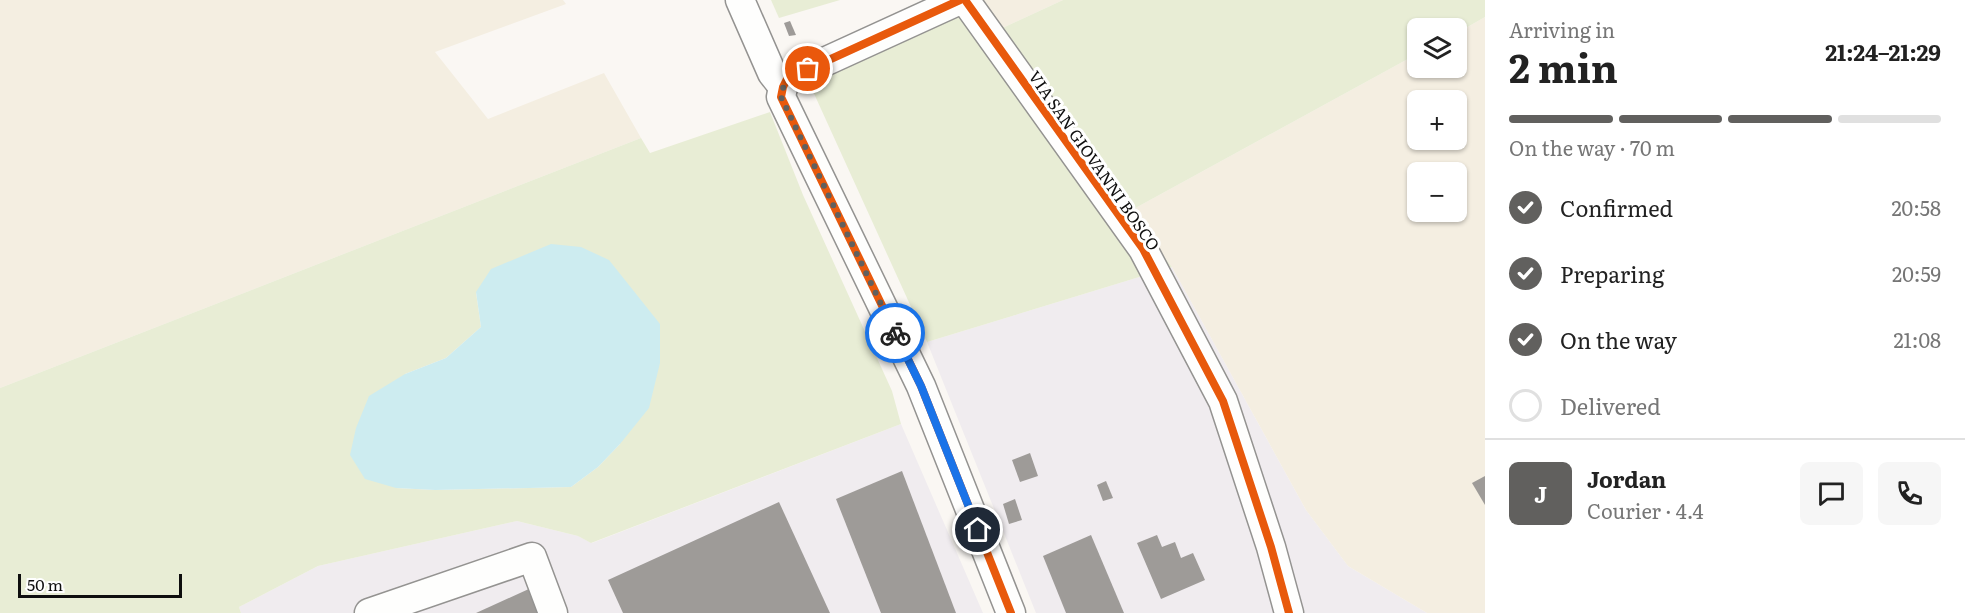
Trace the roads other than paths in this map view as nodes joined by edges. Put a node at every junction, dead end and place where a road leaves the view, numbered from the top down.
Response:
1 (740, 0) edge
2 (960, 0) edge
3 (965, 0) edge
4 (783, 87) junction
5 (369, 613) edge
6 (553, 613) edge
7 (1011, 613) edge
8 (1289, 613) edge

1 - 4 street
2 - 4 street
3 - 8 street, VIA SAN GIOVANNI BOSCO
4 - 7 street
5 - 6 street

